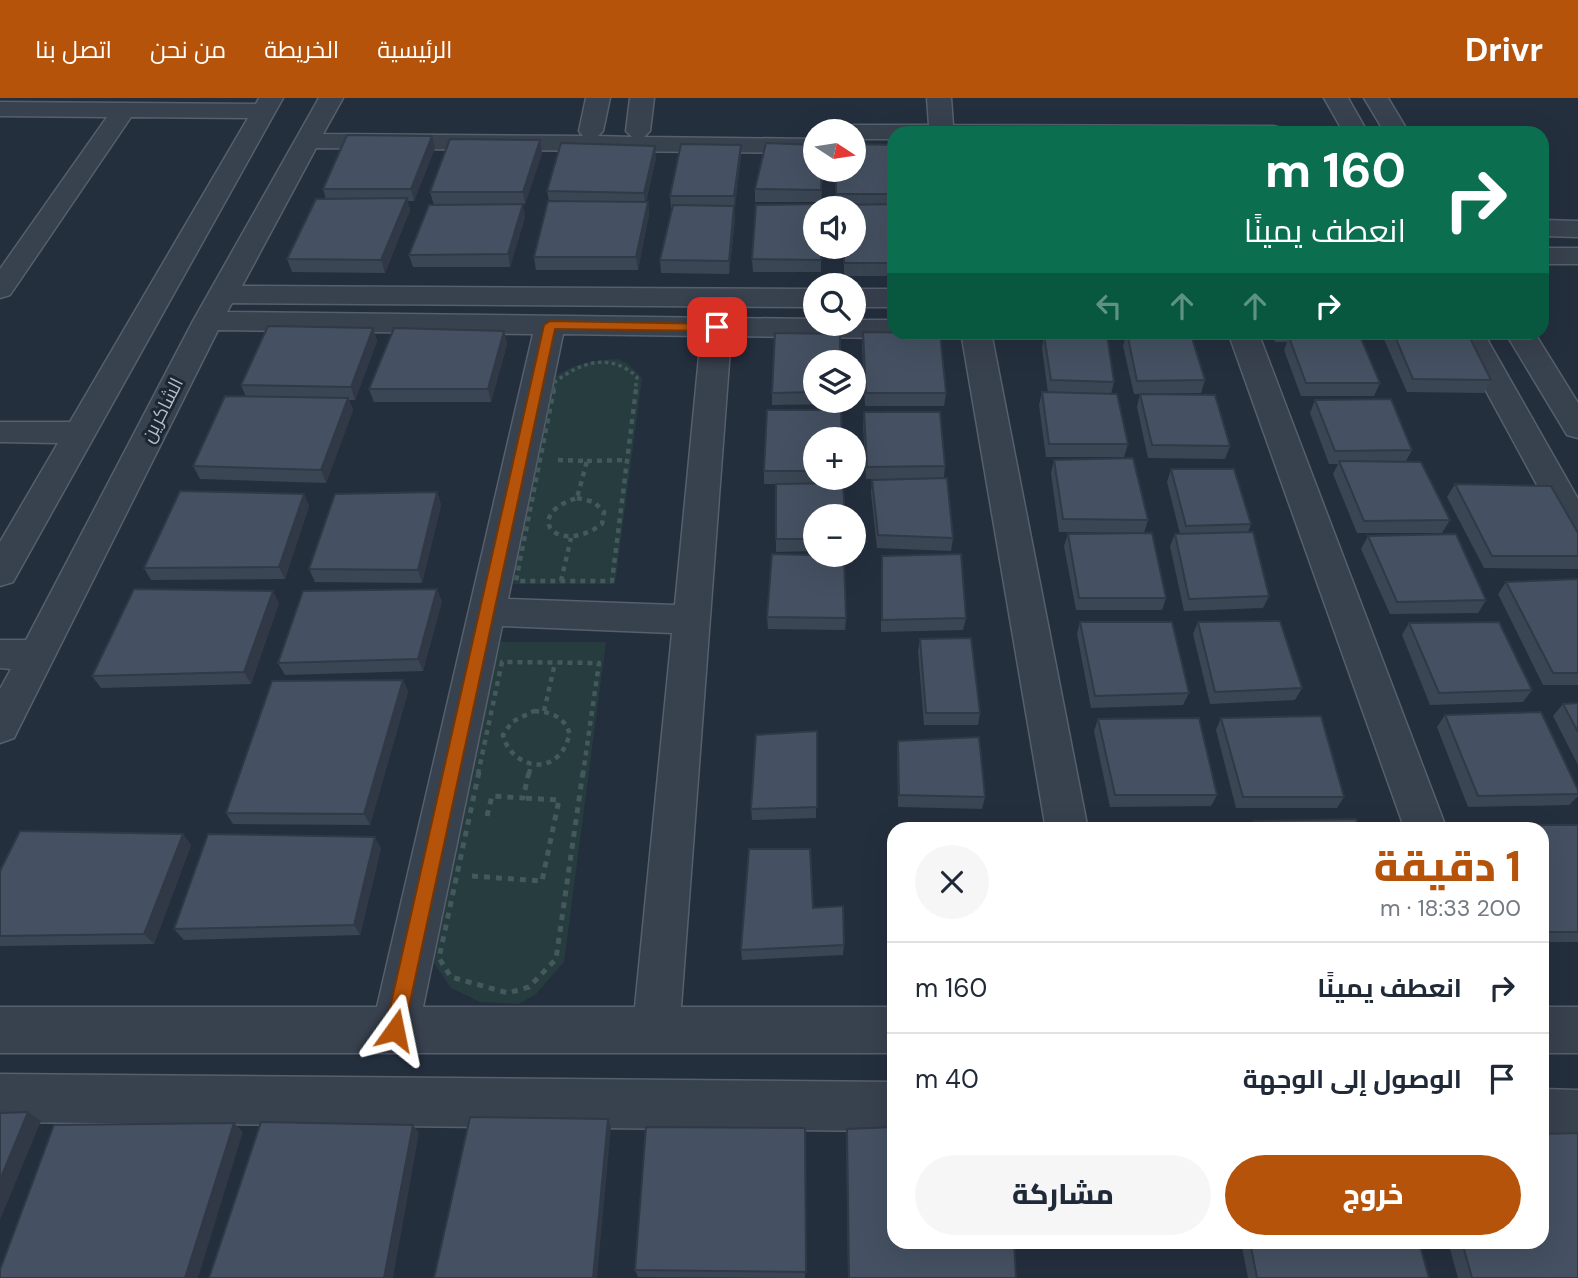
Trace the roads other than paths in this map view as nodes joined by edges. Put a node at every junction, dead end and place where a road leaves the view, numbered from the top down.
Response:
1 (331, 98) edge
2 (598, 98) edge
3 (642, 98) edge
4 (939, 98) edge
5 (1336, 98) edge
6 (1376, 98) edge
7 (267, 104) edge
8 (0, 109) edge
9 (124, 110) junction
10 (941, 126) edge
11 (1352, 126) edge
12 (1393, 126) edge
13 (591, 131) junction
14 (638, 131) junction
15 (803, 132) edge
16 (866, 132) edge
17 (887, 132) edge
18 (311, 136) junction
19 (803, 146) edge
20 (866, 146) edge
21 (887, 147) edge
22 (1549, 228) edge
23 (1578, 229) edge
24 (1549, 256) edge
25 (1578, 256) edge
26 (0, 289) edge
27 (224, 295) junction
28 (803, 298) edge
29 (866, 298) edge
30 (887, 298) edge
31 (208, 321) junction
32 (550, 325) junction
33 (717, 327) junction
34 (887, 329) edge
35 (977, 340) edge
36 (1246, 340) edge
37 (1472, 340) edge
38 (1524, 340) edge
39 (1578, 428) edge
40 (0, 432) edge
41 (80, 433) junction
42 (1578, 529) edge
43 (0, 573) edge
44 (487, 612) junction
45 (692, 620) junction
46 (0, 654) edge
47 (37, 655) junction
48 (3, 713) edge
49 (1066, 822) edge
50 (1423, 822) edge
51 (0, 1030) edge
52 (395, 1030) junction
53 (656, 1030) junction
54 (887, 1030) edge
55 (1549, 1030) edge
56 (1578, 1030) edge
57 (0, 1098) edge
58 (887, 1107) edge
59 (1549, 1114) edge
60 (1578, 1115) edge

1 - 18 street, الشاكرين
2 - 13 street
3 - 14 street
4 - 10 street
5 - 11 street
6 - 12 street
7 - 9 street
7 - 41 street
8 - 9 street
9 - 26 street
13 - 14 street
13 - 18 street
14 - 15 street
16 - 17 street
18 - 19 street
18 - 27 street, الشاكرين
20 - 21 street
22 - 23 street
24 - 25 street
27 - 28 street
27 - 31 street, الشاكرين
29 - 30 street
31 - 32 street
31 - 47 street, الشاكرين
32 - 33 street
32 - 44 street
33 - 34 street
33 - 45 street
35 - 49 street
36 - 50 street
37 - 42 street
38 - 39 street
40 - 41 street
41 - 43 street
44 - 45 street
44 - 52 street
45 - 53 street
46 - 47 street
47 - 48 street, الشاكرين
51 - 52 street
52 - 53 street
53 - 54 street
55 - 56 street
57 - 58 street
59 - 60 street

